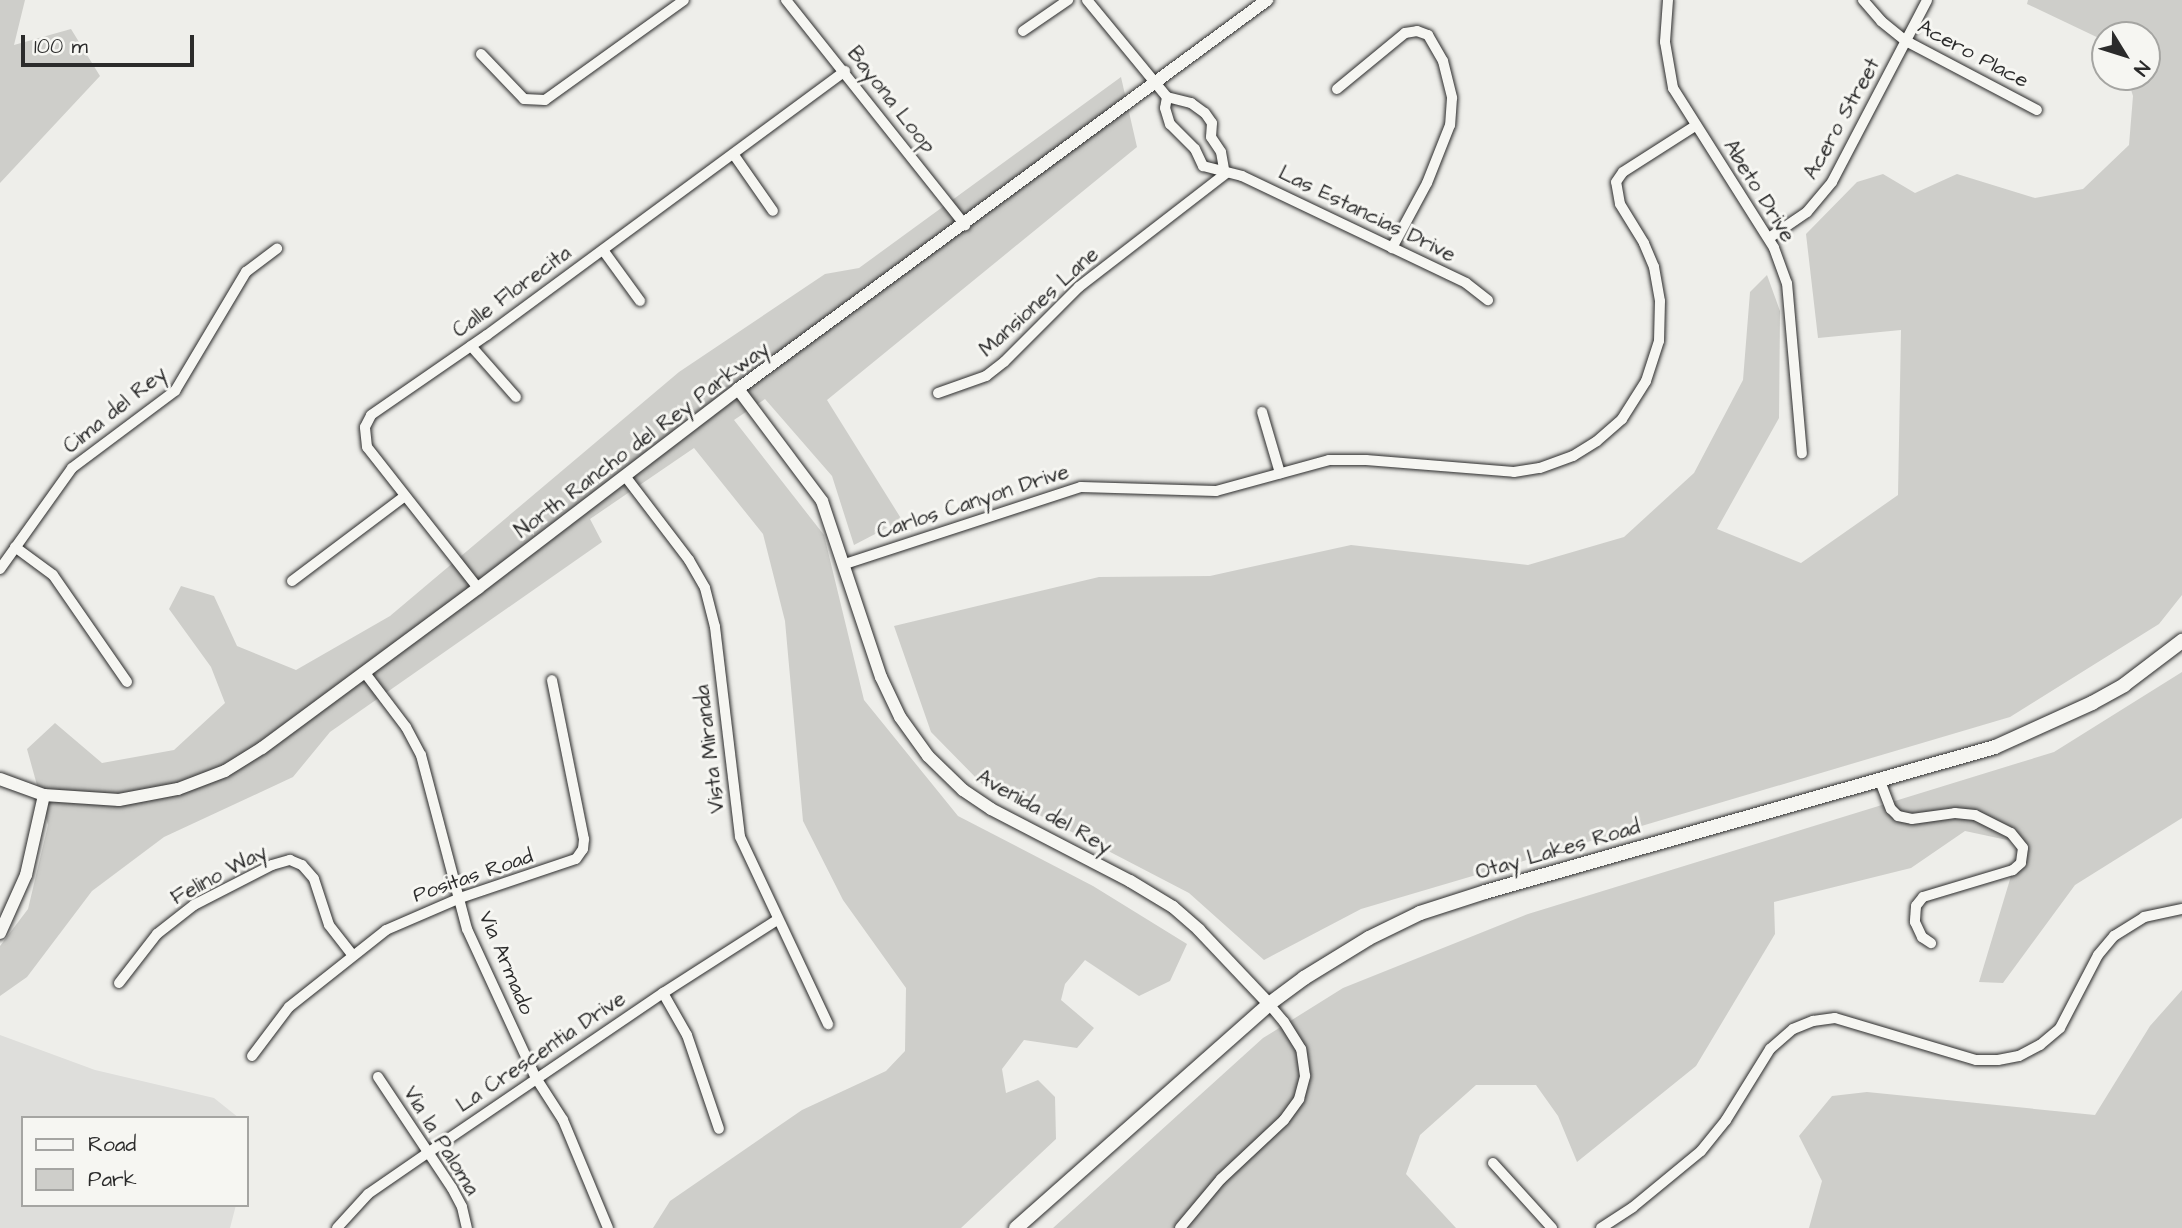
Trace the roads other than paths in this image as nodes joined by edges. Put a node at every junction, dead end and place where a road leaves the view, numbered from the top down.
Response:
1 (684, 0) edge
2 (786, 0) edge
3 (1068, 0) edge
4 (1087, 0) edge
5 (1267, 0) edge
6 (1668, 0) edge
7 (1863, 0) edge
8 (1927, 0) edge
9 (1023, 31) dead end
10 (1906, 41) junction
11 (481, 54) dead end
12 (845, 71) junction
13 (1156, 84) junction
14 (1337, 89) dead end
15 (1167, 97) junction
16 (2037, 110) dead end
17 (1695, 126) junction
18 (1211, 137) junction
19 (1195, 149) junction
20 (734, 155) junction
21 (1225, 174) junction
22 (773, 211) dead end
23 (965, 225) junction
24 (1769, 238) junction
25 (1392, 248) junction
26 (277, 249) dead end
27 (603, 250) junction
28 (1488, 300) dead end
29 (640, 301) dead end
30 (471, 346) junction
31 (738, 389) junction
32 (938, 393) dead end
33 (516, 397) dead end
34 (1262, 412) dead end
35 (1802, 453) dead end
36 (1280, 473) junction
37 (625, 476) junction
38 (405, 496) junction
39 (15, 547) junction
40 (845, 564) junction
41 (0, 569) edge
42 (292, 581) dead end
43 (478, 588) junction
44 (2182, 641) edge
45 (365, 673) junction
46 (552, 681) dead end
47 (127, 682) dead end
48 (0, 779) edge
49 (1880, 781) junction
50 (44, 795) junction
51 (460, 898) junction
52 (2182, 909) edge
53 (777, 920) junction
54 (0, 933) edge
55 (1931, 943) dead end
56 (352, 954) junction
57 (119, 983) dead end
58 (663, 993) junction
59 (1269, 1004) junction
60 (828, 1024) dead end
61 (252, 1056) dead end
62 (378, 1077) dead end
63 (536, 1078) junction
64 (719, 1129) dead end
65 (426, 1154) junction
66 (1493, 1163) dead end
67 (338, 1228) edge
68 (467, 1228) edge
69 (608, 1228) edge
70 (1016, 1228) edge
71 (1180, 1228) edge
72 (1552, 1228) edge
73 (1601, 1228) edge

1 - 11 street
2 - 12 street, Bayona Loop
3 - 9 street
4 - 13 street
5 - 13 street, North Rancho del Rey Parkway
6 - 17 street, Abeto Drive
7 - 10 street, Acero Place
8 - 10 street, Acero Street
10 - 16 street, Acero Place
10 - 24 street, Acero Street
12 - 20 street, Calle Florecita
12 - 23 street, Bayona Loop
13 - 15 street, Las Estancias Drive
13 - 23 street, North Rancho del Rey Parkway
14 - 25 street
15 - 18 street, Las Estancias Drive
15 - 19 street, Las Estancias Drive
17 - 24 street, Abeto Drive
17 - 36 street, Carlos Canyon Drive
18 - 19 street
18 - 21 street, Las Estancias Drive
19 - 21 street, Las Estancias Drive
20 - 22 street
20 - 27 street, Calle Florecita
21 - 25 street, Las Estancias Drive
21 - 32 street, Mansiones Lane
23 - 31 street, North Rancho del Rey Parkway
24 - 35 street, Abeto Drive
25 - 28 street, Las Estancias Drive
26 - 39 street, Cima del Rey
27 - 29 street
27 - 30 street, Calle Florecita
30 - 33 street
30 - 38 street, Calle Florecita
31 - 37 street, North Rancho del Rey Parkway
31 - 40 street, Avenida del Rey
34 - 36 street
36 - 40 street, Carlos Canyon Drive
37 - 43 street, North Rancho del Rey Parkway
37 - 53 street, Vista Miranda
38 - 42 street
38 - 43 street, Calle Florecita
39 - 41 street, Cima del Rey
39 - 47 street
40 - 59 street, Avenida del Rey
43 - 45 street, North Rancho del Rey Parkway
44 - 49 main road, Otay Lakes Road
45 - 50 street, North Rancho del Rey Parkway
45 - 51 street, Via Armado
46 - 51 street, Positas Road
48 - 50 street, North Rancho del Rey Parkway
49 - 55 street
49 - 59 main road, Otay Lakes Road
50 - 54 street
51 - 56 street, Positas Road
51 - 63 street, Via Armado
52 - 73 street
53 - 58 street, La Crescentia Drive
53 - 60 street, Vista Miranda
56 - 57 street, Felino Way
56 - 61 street, Positas Road
58 - 63 street, La Crescentia Drive
58 - 64 street
59 - 70 main road, Otay Lakes Road
59 - 71 street
62 - 65 street, Via la Paloma
63 - 65 street, La Crescentia Drive
63 - 69 street, Via Armado
65 - 67 street, La Crescentia Drive
65 - 68 street, Via la Paloma
66 - 72 street

